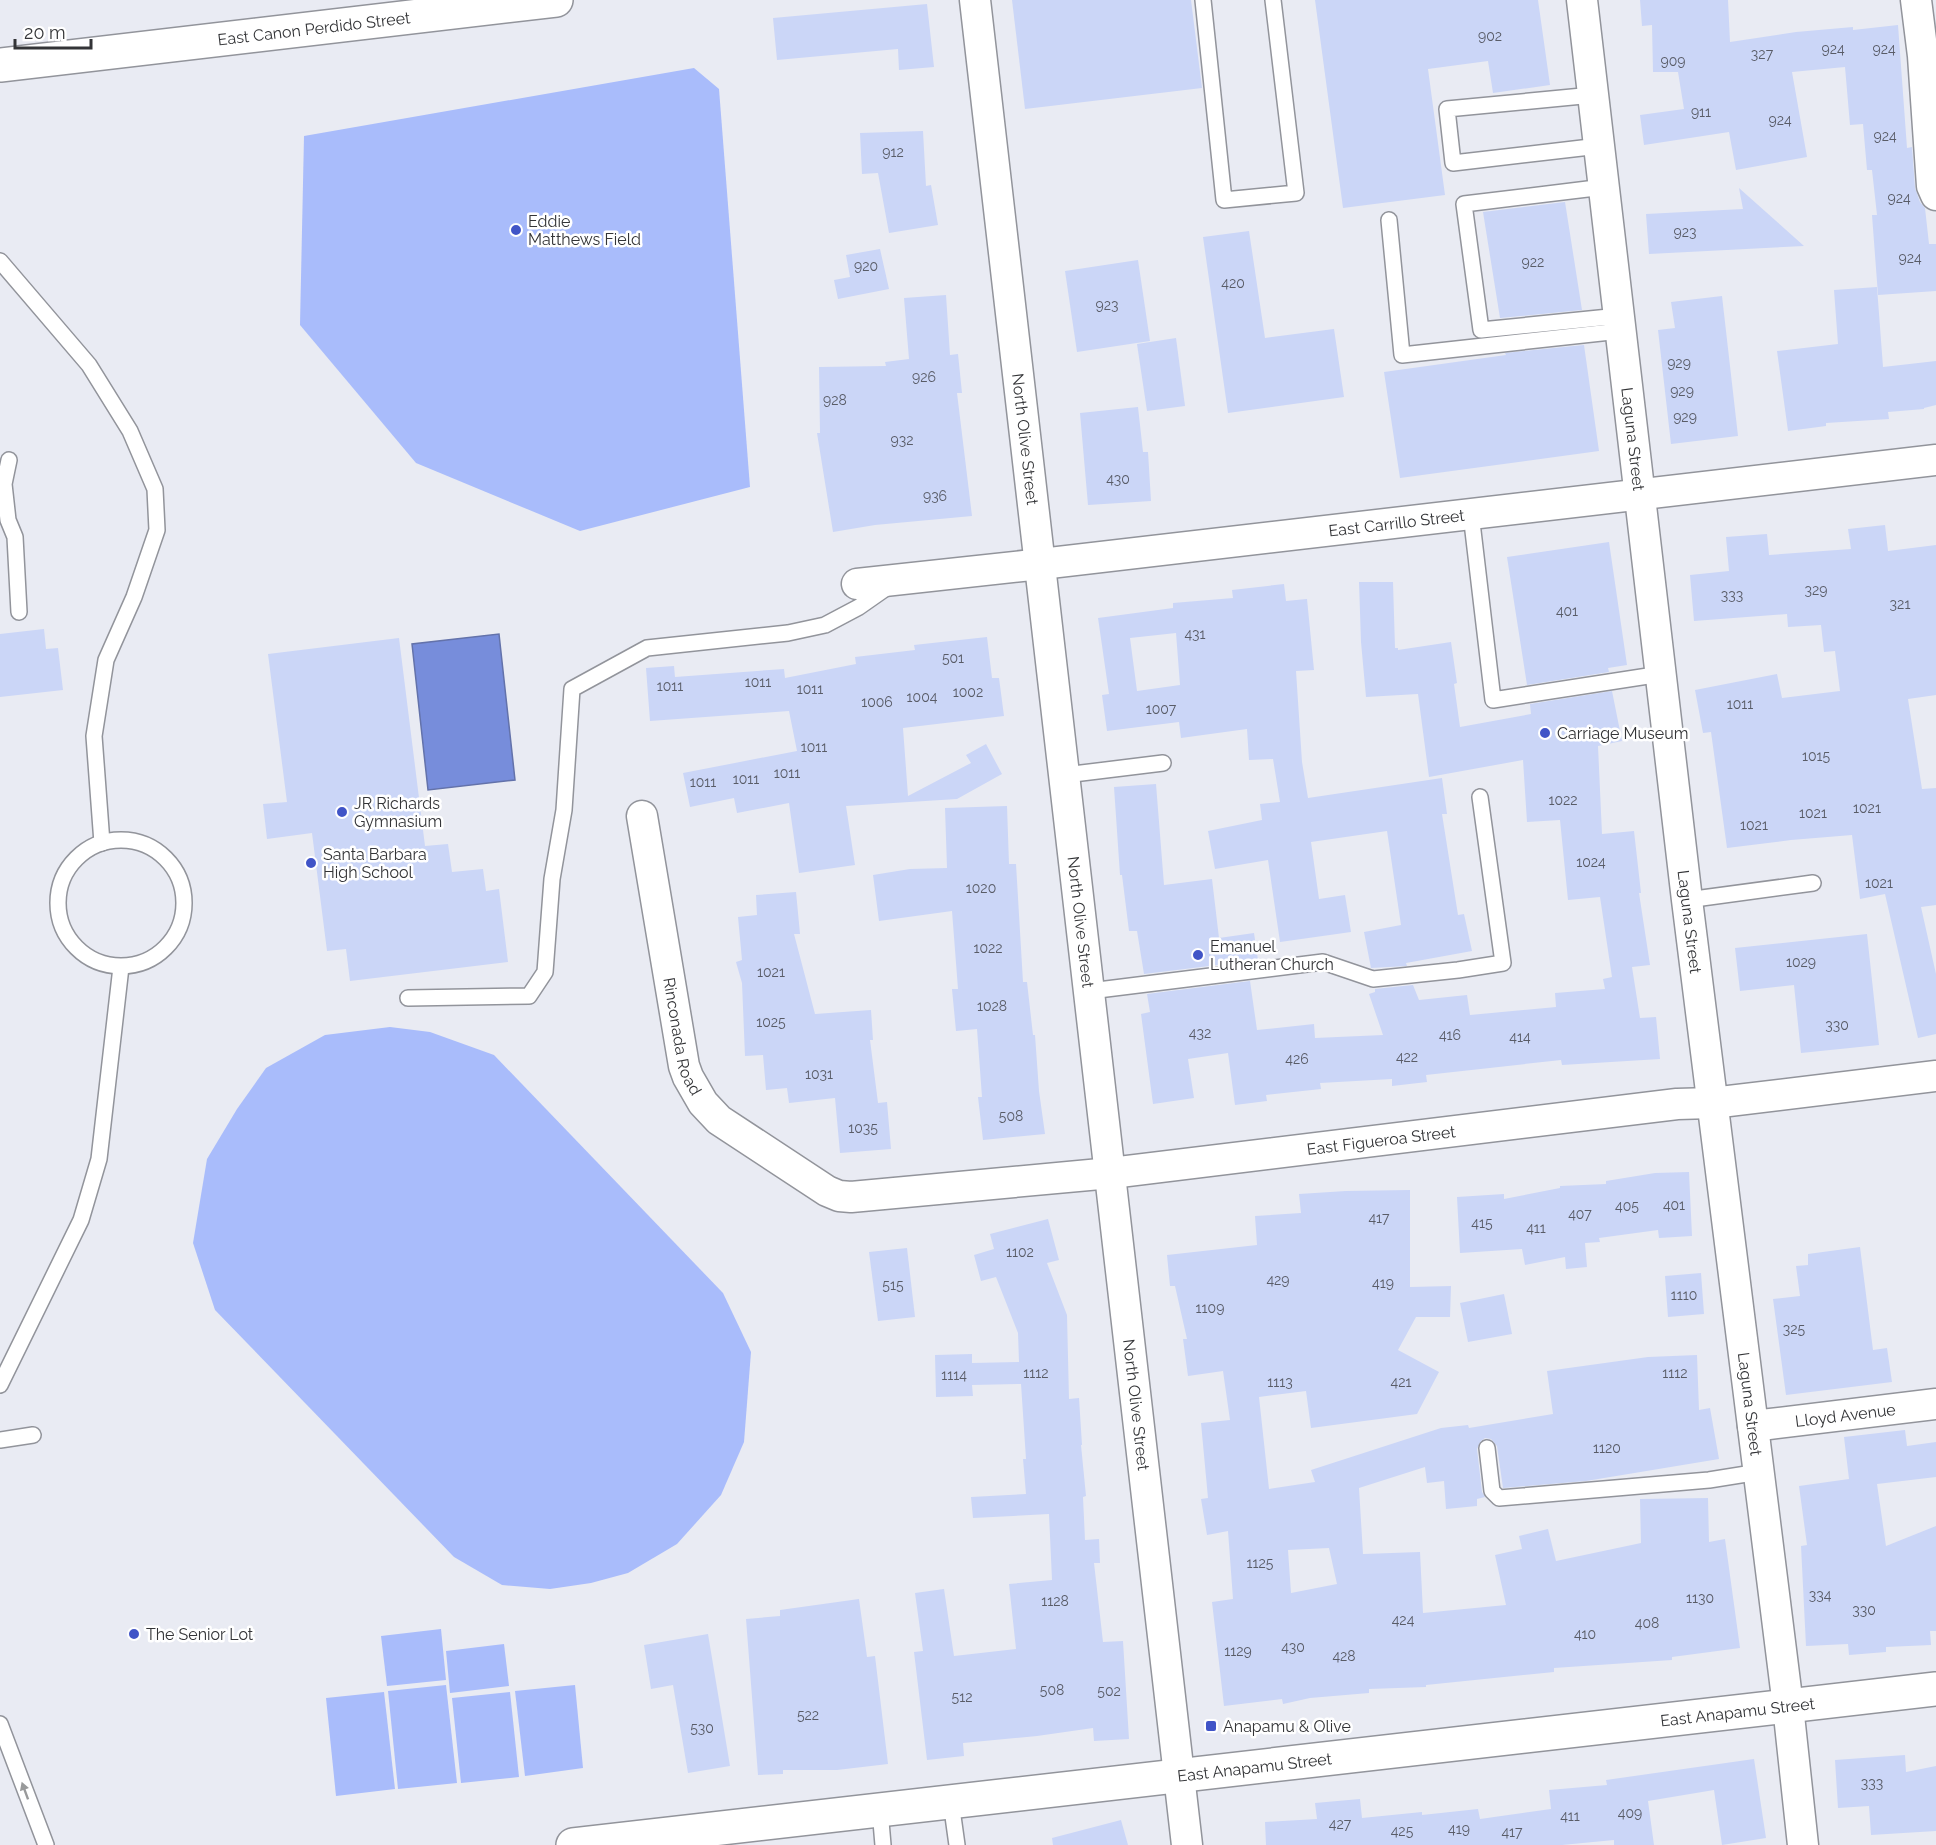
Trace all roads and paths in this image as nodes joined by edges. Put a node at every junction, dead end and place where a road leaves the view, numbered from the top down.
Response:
1 (556, 0) edge
2 (975, 0) edge
3 (1203, 0) edge
4 (1273, 0) edge
5 (1582, 0) edge
6 (1916, 0) edge
7 (373, 11) edge
8 (0, 65) edge
9 (1593, 95) junction
10 (1599, 146) junction
11 (1604, 188) junction
12 (1936, 195) edge
13 (1389, 219) dead end
14 (0, 261) edge
15 (1620, 323) junction
16 (9, 460) dead end
17 (1936, 460) edge
18 (1640, 494) junction
19 (1472, 514) junction
20 (1041, 564) junction
21 (899, 579) junction
22 (857, 584) dead end
23 (19, 612) dead end
24 (1661, 674) junction
25 (1162, 763) dead end
26 (1065, 774) junction
27 (1480, 797) dead end
28 (642, 816) dead end
29 (102, 843) junction
30 (1813, 884) dead end
31 (1687, 900) junction
32 (121, 967) junction
33 (1090, 991) junction
34 (408, 998) dead end
35 (1936, 1076) edge
36 (1712, 1103) junction
37 (1111, 1173) junction
38 (827, 1191) joint
39 (0, 1385) edge
40 (1936, 1404) edge
41 (1753, 1426) junction
42 (33, 1435) dead end
43 (0, 1440) edge
44 (1487, 1448) dead end
45 (1759, 1472) junction
46 (1936, 1689) edge
47 (1788, 1706) junction
48 (0, 1724) edge
49 (1179, 1775) junction
50 (951, 1802) junction
51 (880, 1810) junction
52 (46, 1845) edge
53 (580, 1845) edge
54 (884, 1845) edge
55 (957, 1845) edge
56 (1187, 1845) edge
57 (1803, 1845) edge

1 - 7 main road, East Canon Perdido Street
2 - 20 street, North Olive Street
3 - 4 lane
5 - 9 street, Laguna Street
6 - 12 street
7 - 8 main road, East Canon Perdido Street
9 - 10 street, Laguna Street
9 - 10 lane
10 - 11 street, Laguna Street
11 - 15 street, Laguna Street
11 - 15 lane
13 - 15 lane
14 - 29 lane
15 - 18 street, Laguna Street
16 - 23 lane
17 - 18 street, East Carrillo Street
18 - 19 street, East Carrillo Street
18 - 24 street, Laguna Street
19 - 20 street, East Carrillo Street
19 - 24 lane
20 - 21 street, East Carrillo Street
20 - 26 street, North Olive Street
21 - 22 street, East Carrillo Street
21 - 34 lane
24 - 31 street, Laguna Street
25 - 26 lane
26 - 33 street, North Olive Street
27 - 33 lane
28 - 38 street, Rinconada Road
29 - 32 lane
29 - 32 lane
30 - 31 lane
31 - 36 street, Laguna Street
32 - 39 lane
33 - 37 street, North Olive Street
35 - 36 street, East Figueroa Street
36 - 37 street, East Figueroa Street
36 - 41 street, Laguna Street
37 - 38 street, East Figueroa Street
37 - 49 street, North Olive Street
40 - 41 street, Lloyd Avenue
41 - 45 street, Laguna Street
42 - 43 lane
44 - 45 lane
45 - 47 street, Laguna Street
46 - 47 main road, East Anapamu Street
47 - 49 main road, East Anapamu Street
47 - 57 street, Laguna Street
52 -> 48 lane
49 - 50 main road, East Anapamu Street
49 - 56 street, North Olive Street
50 - 51 main road, East Anapamu Street
50 - 55 lane
51 - 53 main road, East Anapamu Street
51 - 54 lane

